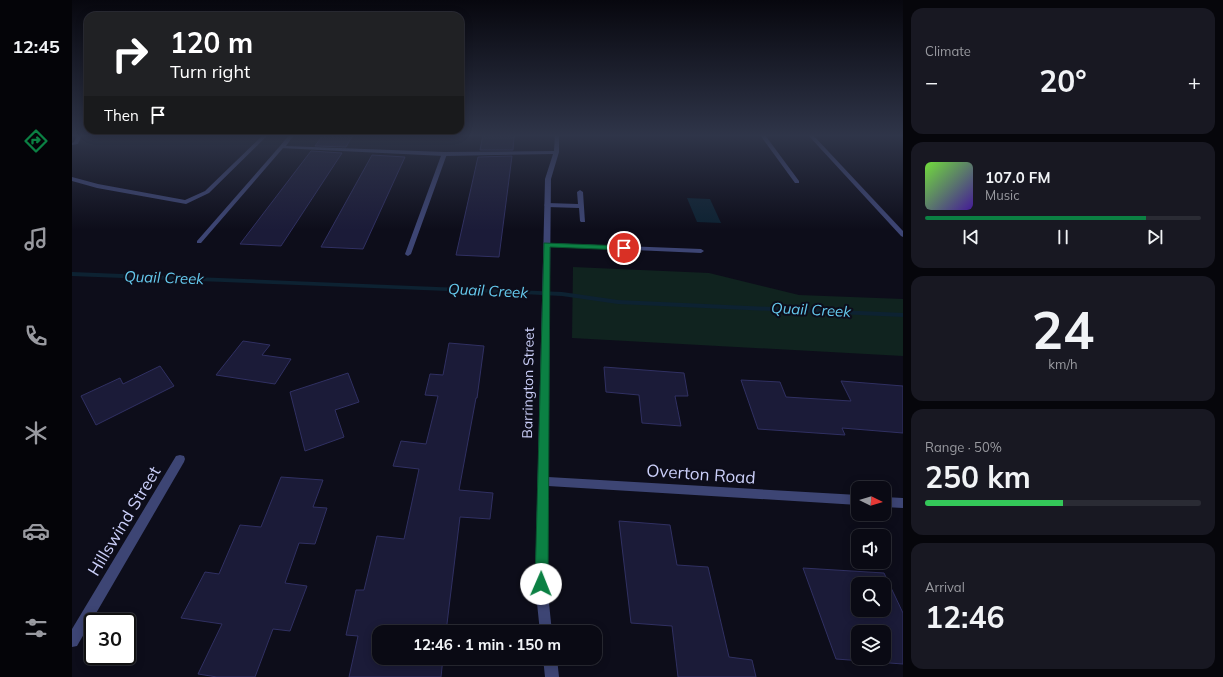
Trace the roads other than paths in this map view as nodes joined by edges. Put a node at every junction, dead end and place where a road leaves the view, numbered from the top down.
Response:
1 (233, 167) edge
2 (265, 167) edge
3 (439, 167) edge
4 (552, 167) edge
5 (786, 167) edge
6 (839, 167) edge
7 (72, 178) edge
8 (798, 182) dead end
9 (580, 192) dead end
10 (547, 205) junction
11 (581, 206) junction
12 (583, 222) dead end
13 (903, 235) edge
14 (199, 242) dead end
15 (547, 245) junction
16 (701, 251) dead end
17 (408, 254) dead end
18 (180, 459) dead end
19 (542, 481) junction
20 (851, 500) edge
21 (891, 502) edge
22 (903, 503) edge
23 (545, 625) edge
24 (72, 641) edge
25 (551, 665) edge
26 (552, 677) edge

1 - 7 street
2 - 14 street
3 - 17 street
4 - 10 street, Barrington Street
5 - 8 street
6 - 13 street
9 - 11 street
10 - 11 street
10 - 15 street, Barrington Street
11 - 12 street
15 - 16 street
15 - 19 street, Barrington Street
18 - 24 street, Hillswind Street
19 - 20 street, Overton Road
19 - 23 street, Barrington Street
21 - 22 street
25 - 26 street

